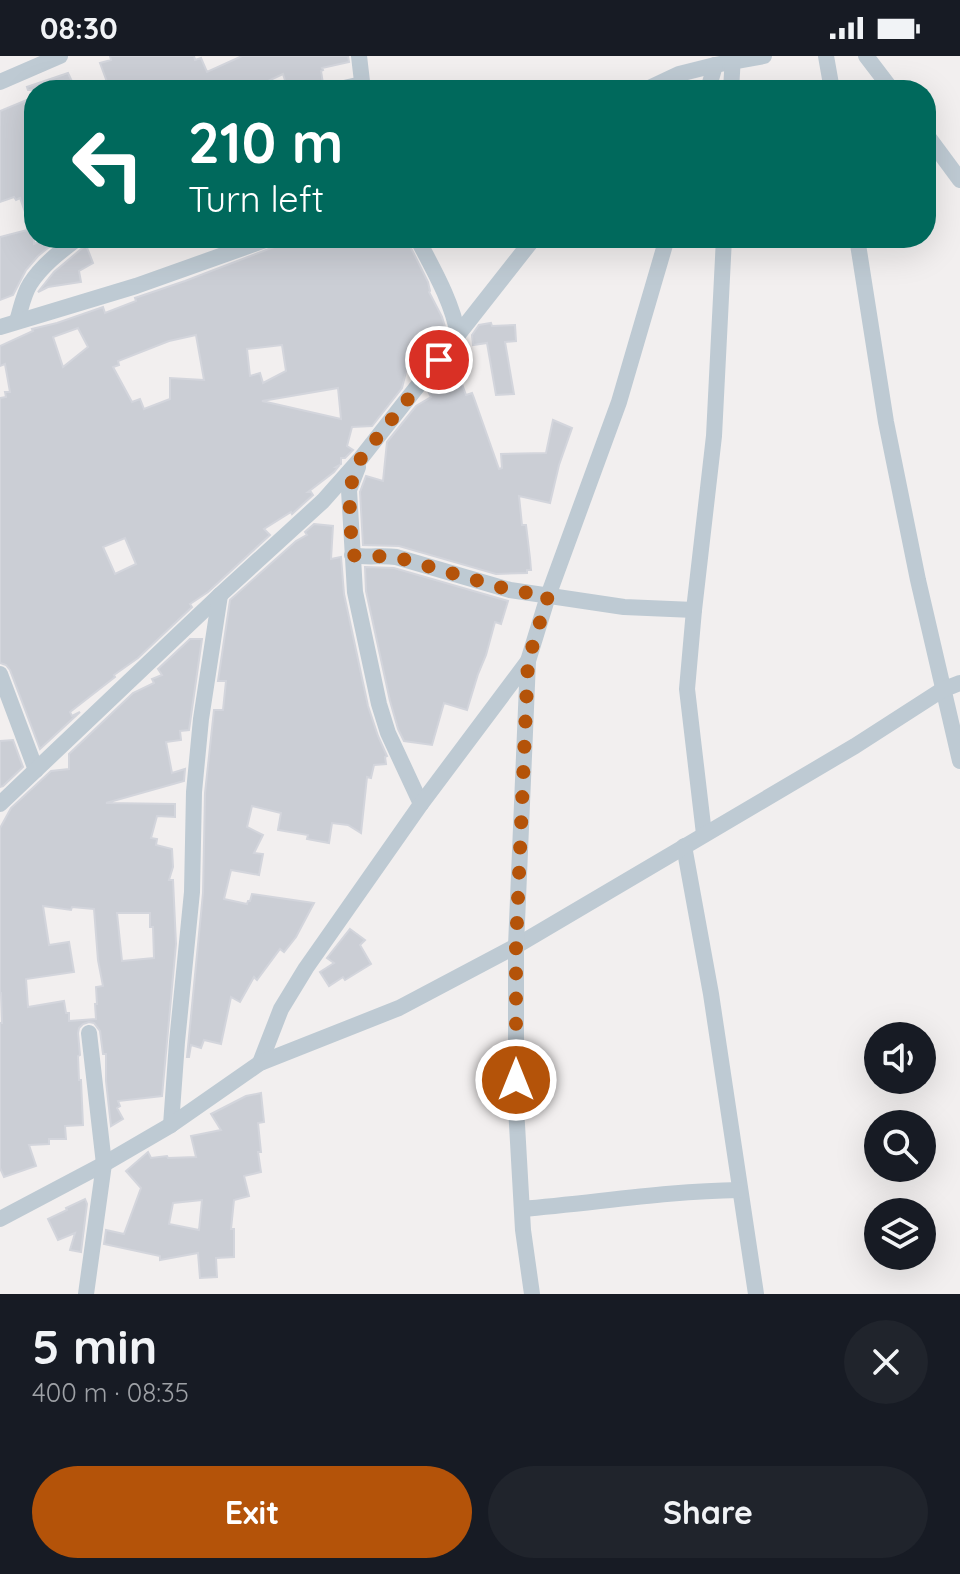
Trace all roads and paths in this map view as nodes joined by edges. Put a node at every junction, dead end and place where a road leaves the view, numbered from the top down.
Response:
1 (60, 56) edge
2 (359, 56) edge
3 (764, 56) edge
4 (826, 56) edge
5 (866, 56) edge
6 (733, 59) edge
7 (715, 65) junction
8 (362, 80) edge
9 (666, 80) edge
10 (711, 80) edge
11 (732, 80) edge
12 (830, 80) edge
13 (884, 80) edge
14 (0, 82) edge
15 (936, 148) edge
16 (960, 180) edge
17 (65, 248) edge
18 (243, 248) edge
19 (422, 248) edge
20 (526, 248) edge
21 (664, 248) edge
22 (723, 248) edge
23 (859, 248) edge
24 (17, 321) junction
25 (0, 327) edge
26 (458, 335) junction
27 (361, 458) junction
28 (352, 555) junction
29 (220, 595) junction
30 (548, 596) junction
31 (694, 610) junction
32 (528, 661) junction
33 (0, 674) edge
34 (960, 683) edge
35 (942, 690) junction
36 (960, 761) edge
37 (36, 770) junction
38 (0, 804) edge
39 (421, 804) junction
40 (704, 834) junction
41 (684, 846) junction
42 (516, 946) junction
43 (89, 1033) dead end
44 (260, 1063) junction
45 (171, 1125) junction
46 (104, 1164) junction
47 (739, 1190) junction
48 (522, 1209) junction
49 (0, 1219) edge
50 (86, 1294) edge
51 (532, 1294) edge
52 (756, 1294) edge

1 - 14 street
2 - 8 street
3 - 6 street
4 - 12 street
5 - 13 street
6 - 7 street
6 - 11 street
7 - 9 street
7 - 10 street
15 - 16 street
17 - 24 street
18 - 24 street
19 - 26 street
20 - 26 street
21 - 30 street
22 - 31 street
23 - 35 street
24 - 25 street
26 - 27 street
27 - 28 street
27 - 29 street
28 - 30 street
28 - 39 street
29 - 37 street
29 - 45 street
30 - 31 street
30 - 32 street
31 - 40 street
32 - 39 street
32 - 42 street
33 - 37 street
34 - 35 street
35 - 36 street
35 - 40 street
37 - 38 street
39 - 44 street
40 - 41 street
41 - 42 street
41 - 47 street
42 - 44 street
42 - 48 street
43 - 46 street
44 - 45 street
45 - 46 street
46 - 49 street
46 - 50 street
47 - 48 street
47 - 52 street
48 - 51 street

